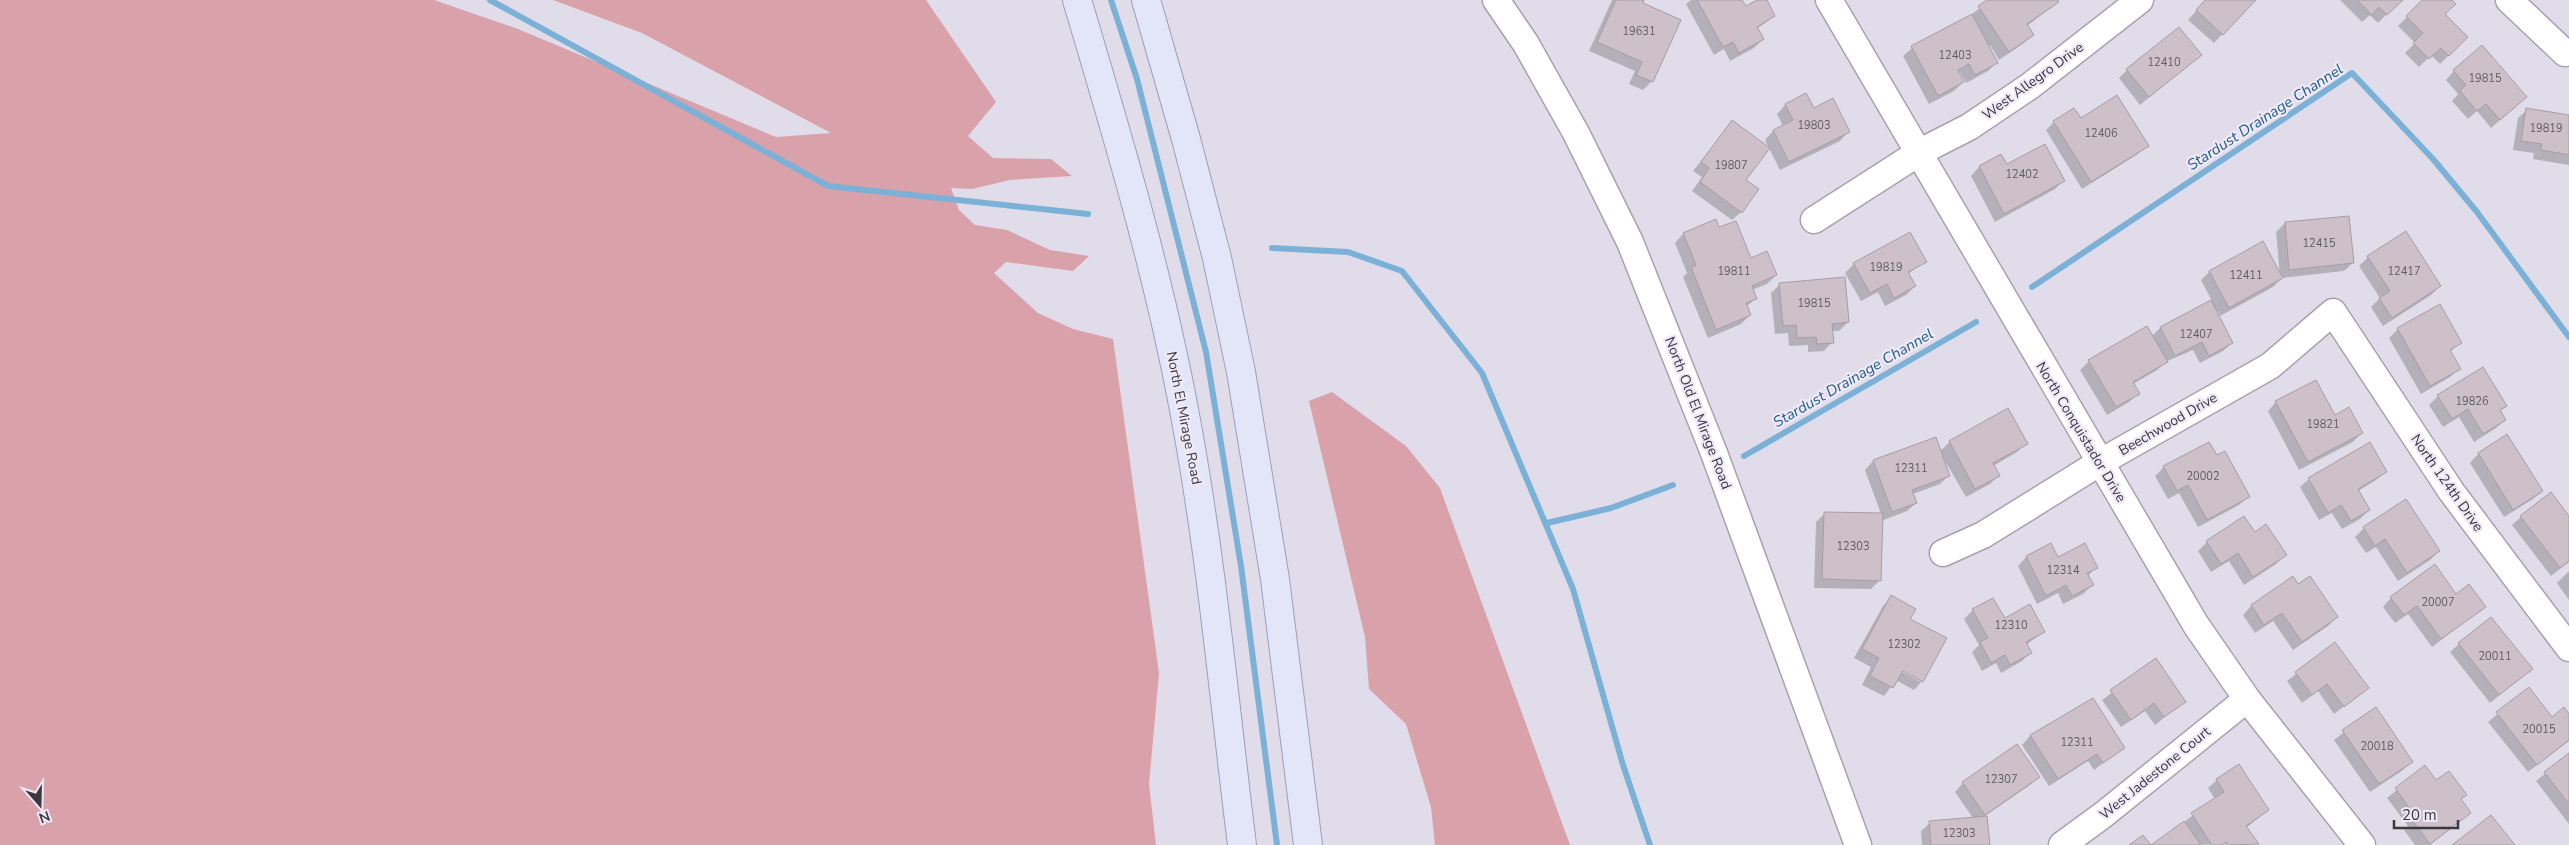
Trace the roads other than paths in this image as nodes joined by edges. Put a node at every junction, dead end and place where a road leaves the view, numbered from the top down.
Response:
1 (1077, 0) edge
2 (1146, 0) edge
3 (1496, 0) edge
4 (1829, 0) edge
5 (2140, 0) edge
6 (2509, 0) edge
7 (2565, 52) dead end
8 (1920, 152) junction
9 (1814, 220) dead end
10 (2333, 312) joint
11 (2100, 463) junction
12 (1943, 553) dead end
13 (2569, 648) edge
14 (2247, 699) junction
15 (1242, 845) edge
16 (1308, 845) edge
17 (1858, 845) edge
18 (2062, 845) edge
19 (2362, 845) edge

1 - 15 main road, North El Mirage Road
2 - 16 main road
3 - 17 street, North Old El Mirage Road
4 - 8 street, North Conquistador Drive
5 - 8 street, West Allegro Drive
6 - 7 street
8 - 9 street, West Allegro Drive
8 - 11 street, North Conquistador Drive
10 - 11 street, Beechwood Drive
10 - 13 street, North 124th Drive
11 - 12 street, Beechwood Drive
11 - 14 street, North Conquistador Drive
14 - 18 street, West Jadestone Court
14 - 19 street, North Conquistador Drive

